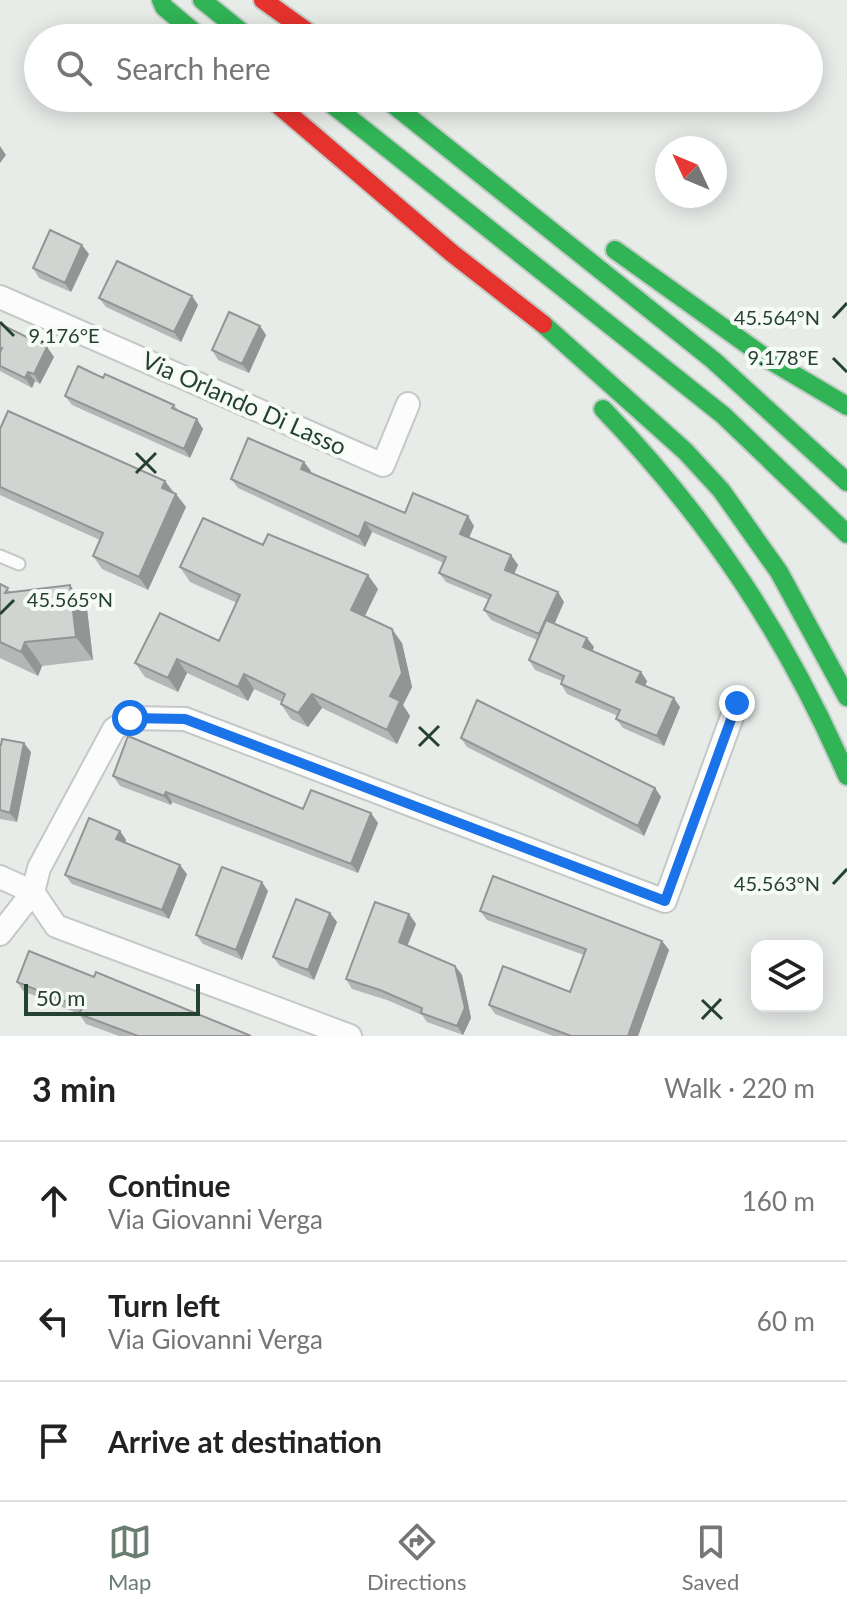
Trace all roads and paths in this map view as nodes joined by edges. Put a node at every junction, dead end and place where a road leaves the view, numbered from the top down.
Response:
1 (161, 0) edge
2 (202, 0) edge
3 (262, 0) edge
4 (184, 24) edge
5 (232, 24) edge
6 (292, 24) edge
7 (296, 24) edge
8 (286, 112) edge
9 (342, 112) edge
10 (403, 112) edge
11 (421, 112) edge
12 (540, 197) dead end
13 (604, 242) dead end
14 (453, 254) junction
15 (0, 297) edge
16 (541, 348) dead end
17 (594, 400) dead end
18 (408, 404) dead end
19 (847, 406) edge
20 (847, 482) edge
21 (847, 534) edge
22 (0, 556) edge
23 (19, 564) dead end
24 (847, 697) edge
25 (737, 703) dead end
26 (847, 776) edge
27 (0, 877) edge
28 (33, 892) junction
29 (0, 934) edge
30 (350, 1036) edge

1 - 4 highway
2 - 5 highway
3 - 6 highway
3 - 7 highway
8 - 14 highway
9 - 21 highway
10 - 20 highway
11 - 12 highway
13 - 19 highway
14 - 16 highway
14 - 24 highway
15 - 18 street, Via Orlando Di Lasso
17 - 26 highway
22 - 23 lane
25 - 28 street
27 - 28 street
28 - 29 street
28 - 30 street

